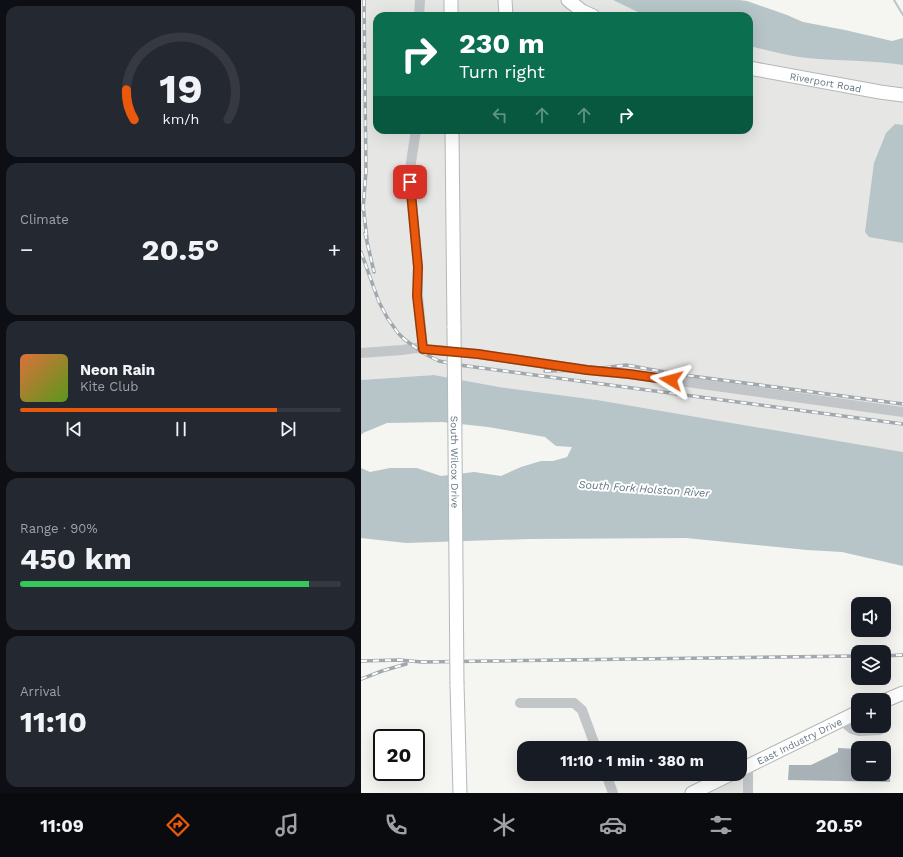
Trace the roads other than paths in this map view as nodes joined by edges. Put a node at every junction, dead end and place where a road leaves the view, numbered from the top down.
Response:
1 (420, 0) edge
2 (445, 0) edge
3 (505, 0) edge
4 (568, 0) edge
5 (451, 9) edge
6 (419, 12) edge
7 (506, 12) edge
8 (584, 12) edge
9 (753, 69) edge
10 (903, 95) edge
11 (415, 134) edge
12 (452, 134) edge
13 (423, 349) junction
14 (361, 353) edge
15 (903, 412) edge
16 (903, 693) edge
17 (891, 698) edge
18 (520, 703) dead end
19 (851, 715) edge
20 (841, 720) junction
21 (851, 727) edge
22 (593, 741) edge
23 (747, 767) edge
24 (609, 781) edge
25 (717, 781) edge
26 (746, 781) edge
27 (460, 793) edge
28 (613, 793) edge
29 (692, 793) edge
30 (748, 793) edge

1 - 6 street
2 - 5 main road
3 - 7 main road
4 - 8 main road
9 - 10 main road, Riverport Road
11 - 13 street
12 - 27 main road, South Wilcox Drive, bridge
13 - 14 street
13 - 15 street
16 - 17 main road
18 - 22 street
19 - 20 main road, East Industry Drive
20 - 21 street
20 - 23 main road, East Industry Drive
24 - 28 street
25 - 29 main road
26 - 30 street

